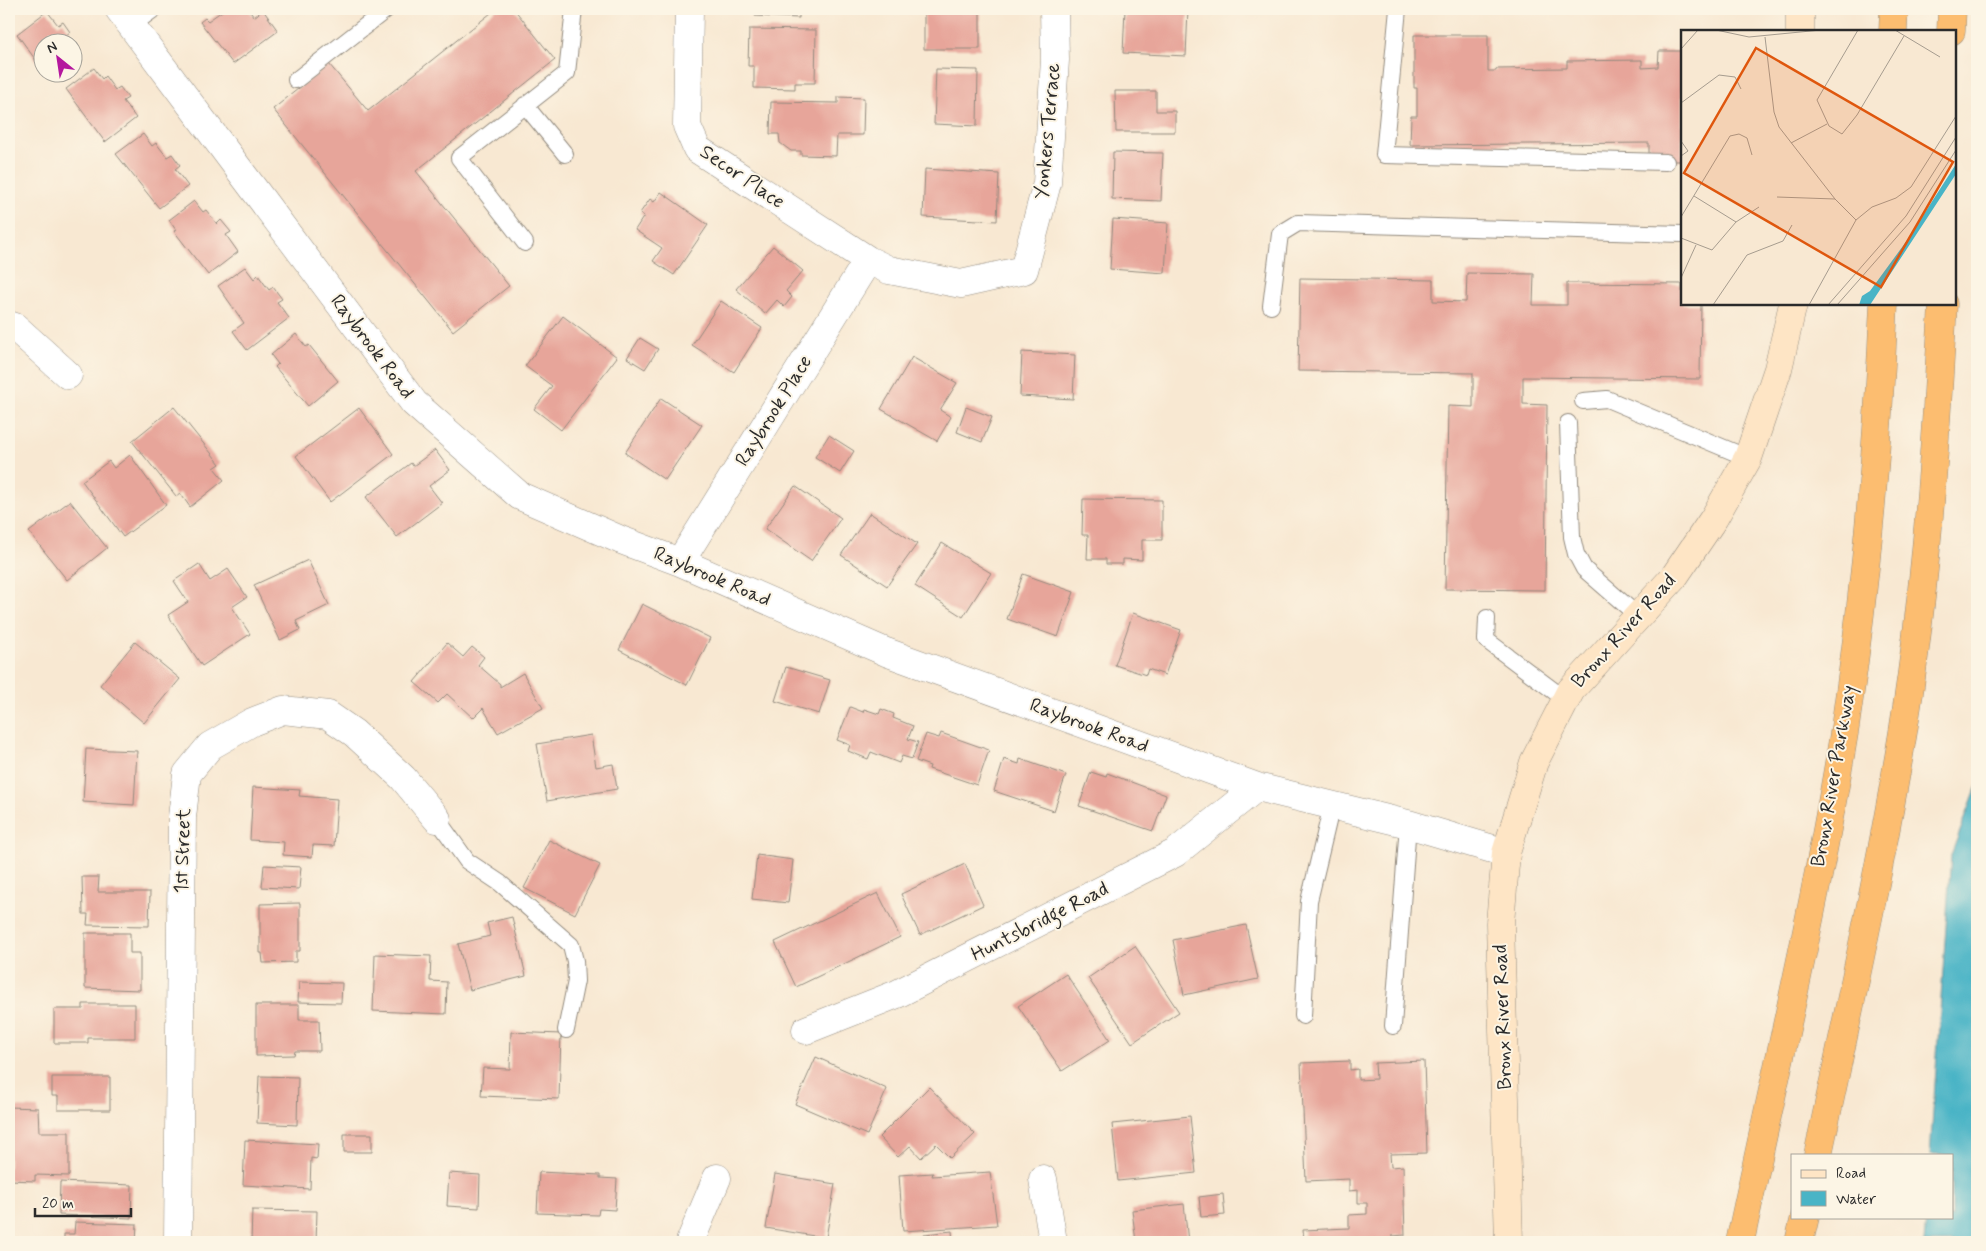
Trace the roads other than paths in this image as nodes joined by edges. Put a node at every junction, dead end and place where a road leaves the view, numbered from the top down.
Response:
1 (154, 9) edge
2 (386, 9) edge
3 (574, 9) edge
4 (689, 9) edge
5 (1054, 9) edge
6 (1398, 9) edge
7 (1800, 9) edge
8 (1894, 9) edge
9 (1952, 9) edge
10 (126, 17) edge
11 (1800, 30) edge
12 (1893, 30) edge
13 (1951, 30) edge
14 (296, 80) dead end
15 (525, 106) junction
16 (565, 154) dead end
17 (1666, 162) dead end
18 (1681, 234) edge
19 (525, 243) dead end
20 (868, 260) junction
21 (1793, 305) edge
22 (1884, 305) edge
23 (1943, 305) edge
24 (1270, 306) dead end
25 (9, 325) edge
26 (68, 375) dead end
27 (1583, 401) dead end
28 (1568, 423) dead end
29 (1748, 458) junction
30 (680, 562) junction
31 (1638, 616) junction
32 (1487, 618) dead end
33 (1566, 700) junction
34 (1257, 787) junction
35 (1332, 806) junction
36 (437, 819) joint
37 (1408, 824) junction
38 (1506, 853) junction
39 (1303, 1016) dead end
40 (1393, 1026) dead end
41 (566, 1030) dead end
42 (806, 1030) dead end
43 (1818, 1154) edge
44 (717, 1178) dead end
45 (1043, 1180) dead end
46 (1805, 1218) edge
47 (178, 1242) edge
48 (690, 1242) edge
49 (1053, 1242) edge
50 (1509, 1242) edge
51 (1740, 1242) edge
52 (1799, 1242) edge

1 - 10 lane
2 - 14 lane
3 - 15 lane
4 - 20 street, Secor Place
5 - 20 street, Yonkers Terrace
6 - 17 lane
7 - 11 street
8 - 12 highway
9 - 13 highway
10 - 30 street, Raybrook Road
15 - 16 lane
15 - 19 lane
18 - 24 lane
20 - 30 street, Raybrook Place
21 - 29 street, Bronx River Road
22 - 51 highway, Bronx River Parkway
23 - 43 highway
25 - 26 street
27 - 29 lane
28 - 31 lane
29 - 31 street, Bronx River Road
30 - 34 street, Raybrook Road
31 - 33 street, Bronx River Road
32 - 33 lane
33 - 38 street, Bronx River Road
34 - 35 street, Raybrook Road
34 - 42 street, Huntsbridge Road
35 - 37 street, Raybrook Road
35 - 39 lane
36 - 41 lane
36 - 47 street, 1st Street
37 - 38 street, Raybrook Road
37 - 40 lane
38 - 50 street, Bronx River Road
44 - 48 street
45 - 49 street
46 - 52 highway

